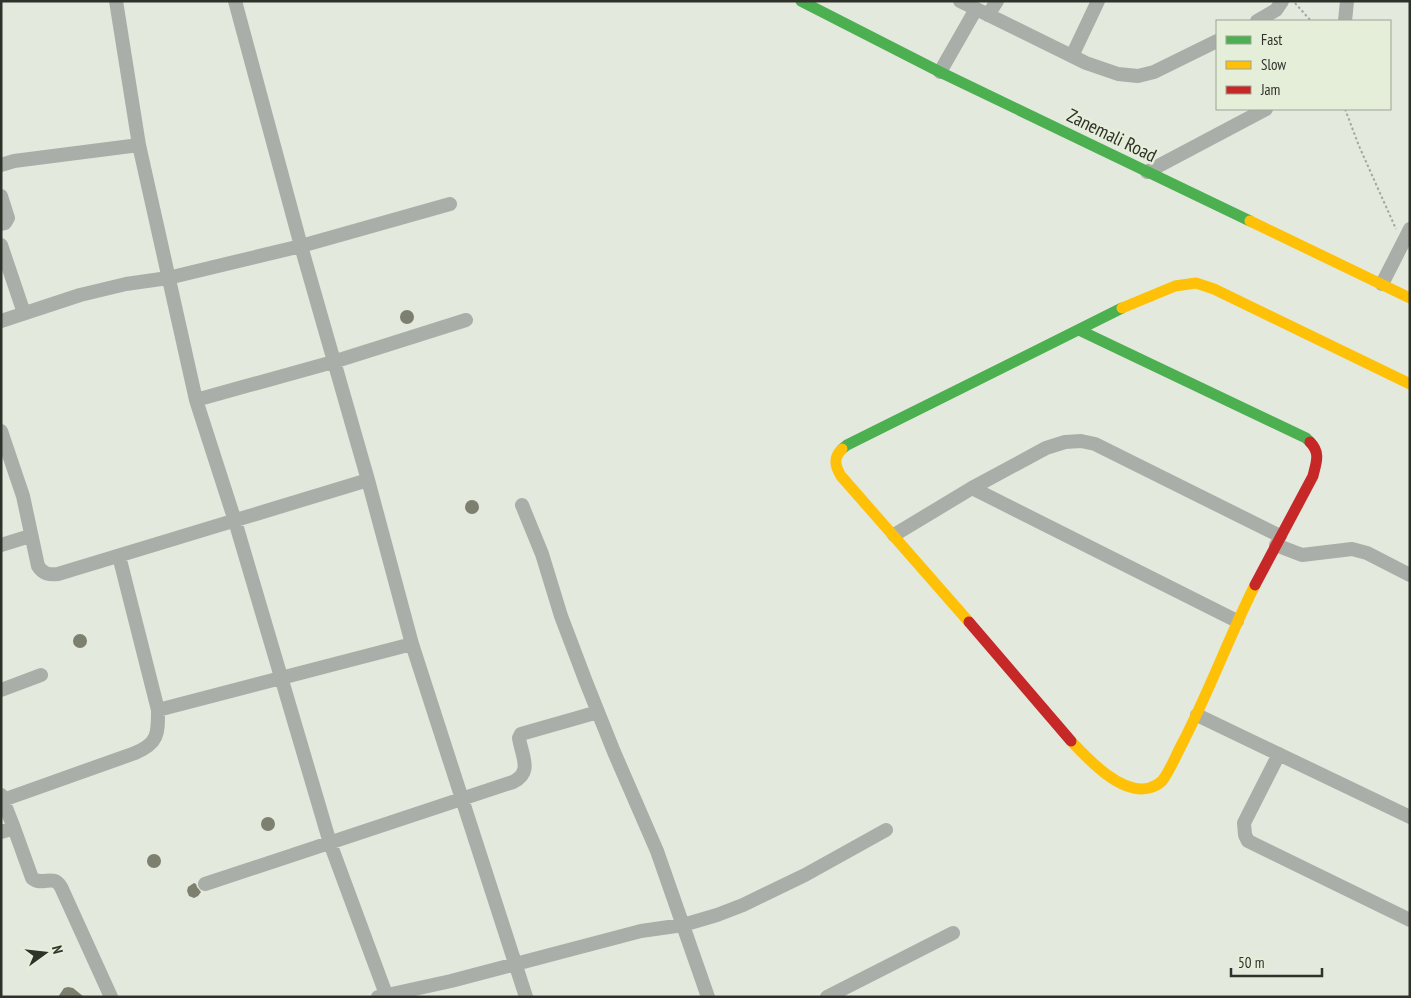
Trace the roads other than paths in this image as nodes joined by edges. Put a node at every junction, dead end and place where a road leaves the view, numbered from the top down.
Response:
1 (116, 1) edge
2 (235, 1) edge
3 (801, 1) edge
4 (960, 1) edge
5 (997, 1) edge
6 (1098, 1) edge
7 (1282, 1) edge
8 (1347, 1) edge
9 (982, 12) junction
10 (1259, 20) edge
11 (1345, 20) edge
12 (1216, 41) edge
13 (1072, 56) junction
14 (940, 72) junction
15 (1264, 110) edge
16 (139, 145) junction
17 (1, 165) edge
18 (1147, 172) junction
19 (1, 196) edge
20 (450, 204) dead end
21 (1, 224) edge
22 (1410, 230) edge
23 (1, 245) edge
24 (301, 246) junction
25 (168, 278) junction
26 (1382, 284) junction
27 (1410, 298) edge
28 (24, 313) junction
29 (466, 320) dead end
30 (1, 321) edge
31 (1079, 330) junction
32 (333, 362) junction
33 (1410, 384) edge
34 (196, 400) junction
35 (1, 431) edge
36 (368, 480) junction
37 (972, 488) junction
38 (522, 505) dead end
39 (235, 521) junction
40 (894, 535) junction
41 (30, 536) junction
42 (1278, 540) junction
43 (1, 545) edge
44 (119, 556) junction
45 (1410, 575) edge
46 (1237, 621) junction
47 (412, 644) junction
48 (41, 675) dead end
49 (281, 678) junction
50 (1, 690) edge
51 (158, 710) junction
52 (598, 712) junction
53 (1197, 715) junction
54 (1279, 754) junction
55 (2, 797) edge
56 (463, 800) junction
57 (1410, 817) edge
58 (8, 830) edge
59 (886, 830) dead end
60 (330, 843) junction
61 (205, 884) dead end
62 (1410, 920) edge
63 (683, 925) junction
64 (953, 933) dead end
65 (516, 964) junction
66 (383, 996) edge
67 (111, 997) edge
68 (526, 997) edge
69 (708, 997) edge
70 (827, 997) edge

1 - 16 street
2 - 24 street
3 - 14 street, Zanemali Road
4 - 9 street
5 - 9 street
6 - 13 street
7 - 10 street
8 - 11 street
9 - 13 street
9 - 14 street
12 - 13 street
14 - 18 street, Zanemali Road
15 - 18 street
16 - 17 street
16 - 25 street
18 - 26 street, Zanemali Road
19 - 21 street
20 - 24 street
22 - 26 street
23 - 28 street
24 - 25 street
24 - 32 street
25 - 28 street
25 - 34 street
26 - 27 street, Zanemali Road
28 - 30 street
29 - 32 street
31 - 33 street
31 - 40 street
31 - 42 street
32 - 34 street
32 - 36 street
34 - 39 street
35 - 41 street
36 - 39 street
36 - 47 street
37 - 40 street
37 - 42 street
37 - 46 street
38 - 52 street
39 - 44 street
39 - 49 street
40 - 53 street
41 - 43 street
41 - 44 street
42 - 45 street
42 - 46 street
44 - 51 street
46 - 53 street
47 - 49 street
47 - 56 street
48 - 50 street
49 - 51 street
49 - 60 street
51 - 55 street
52 - 56 street
52 - 63 street
53 - 54 street
54 - 57 street
54 - 62 street
55 - 58 street
56 - 60 street
56 - 65 street
58 - 67 street
59 - 63 street
60 - 61 street
60 - 66 street
63 - 65 street
63 - 69 street
64 - 70 street
65 - 66 street
65 - 68 street

